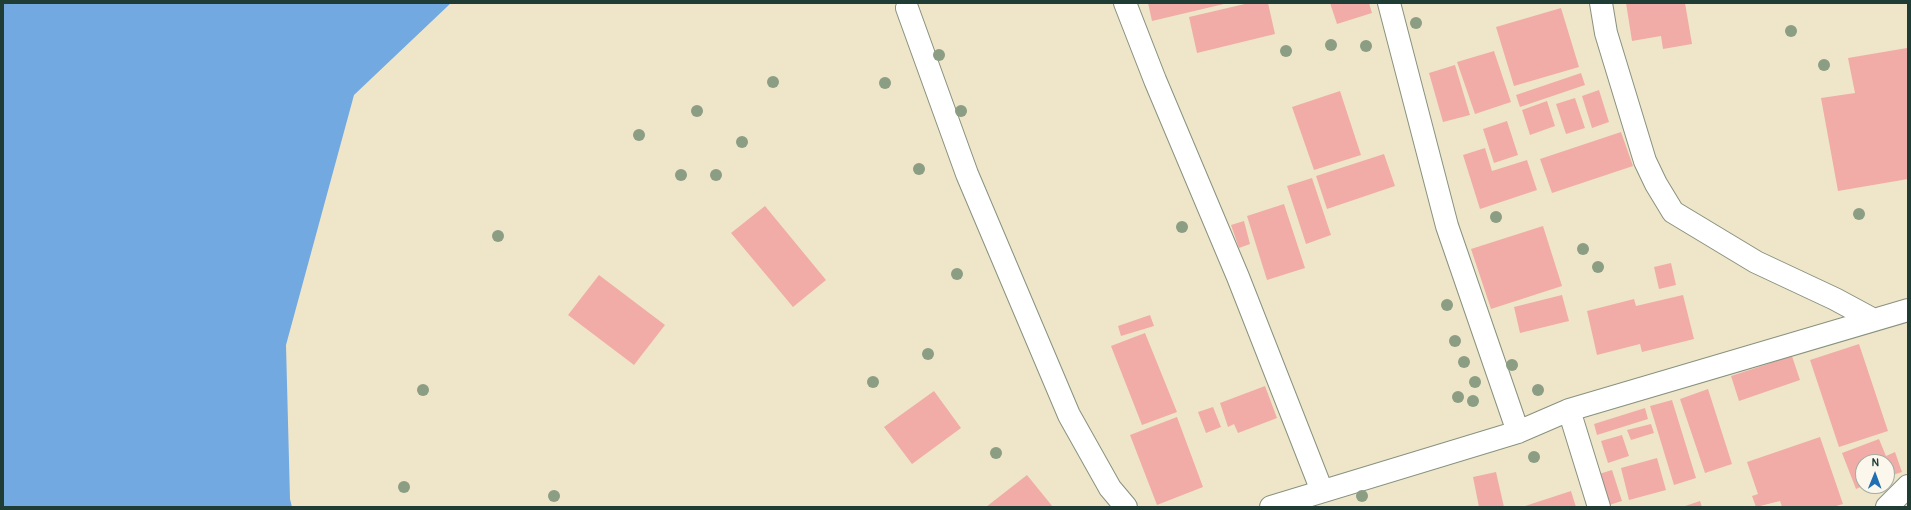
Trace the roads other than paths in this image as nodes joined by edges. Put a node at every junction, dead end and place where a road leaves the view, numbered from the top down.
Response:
1 (1125, 3) edge
2 (1389, 3) edge
3 (1601, 3) edge
4 (907, 8) dead end
5 (1908, 310) edge
6 (1874, 320) junction
7 (1569, 410) junction
8 (1518, 432) junction
9 (1908, 486) edge
10 (1322, 490) junction
11 (1126, 507) edge
12 (1271, 507) edge
13 (1599, 507) edge
14 (1887, 507) edge

1 - 10 street
2 - 8 street
3 - 6 street
4 - 11 street
5 - 6 street
6 - 7 street
7 - 8 street
7 - 13 street
8 - 10 street
9 - 14 street
10 - 12 street

